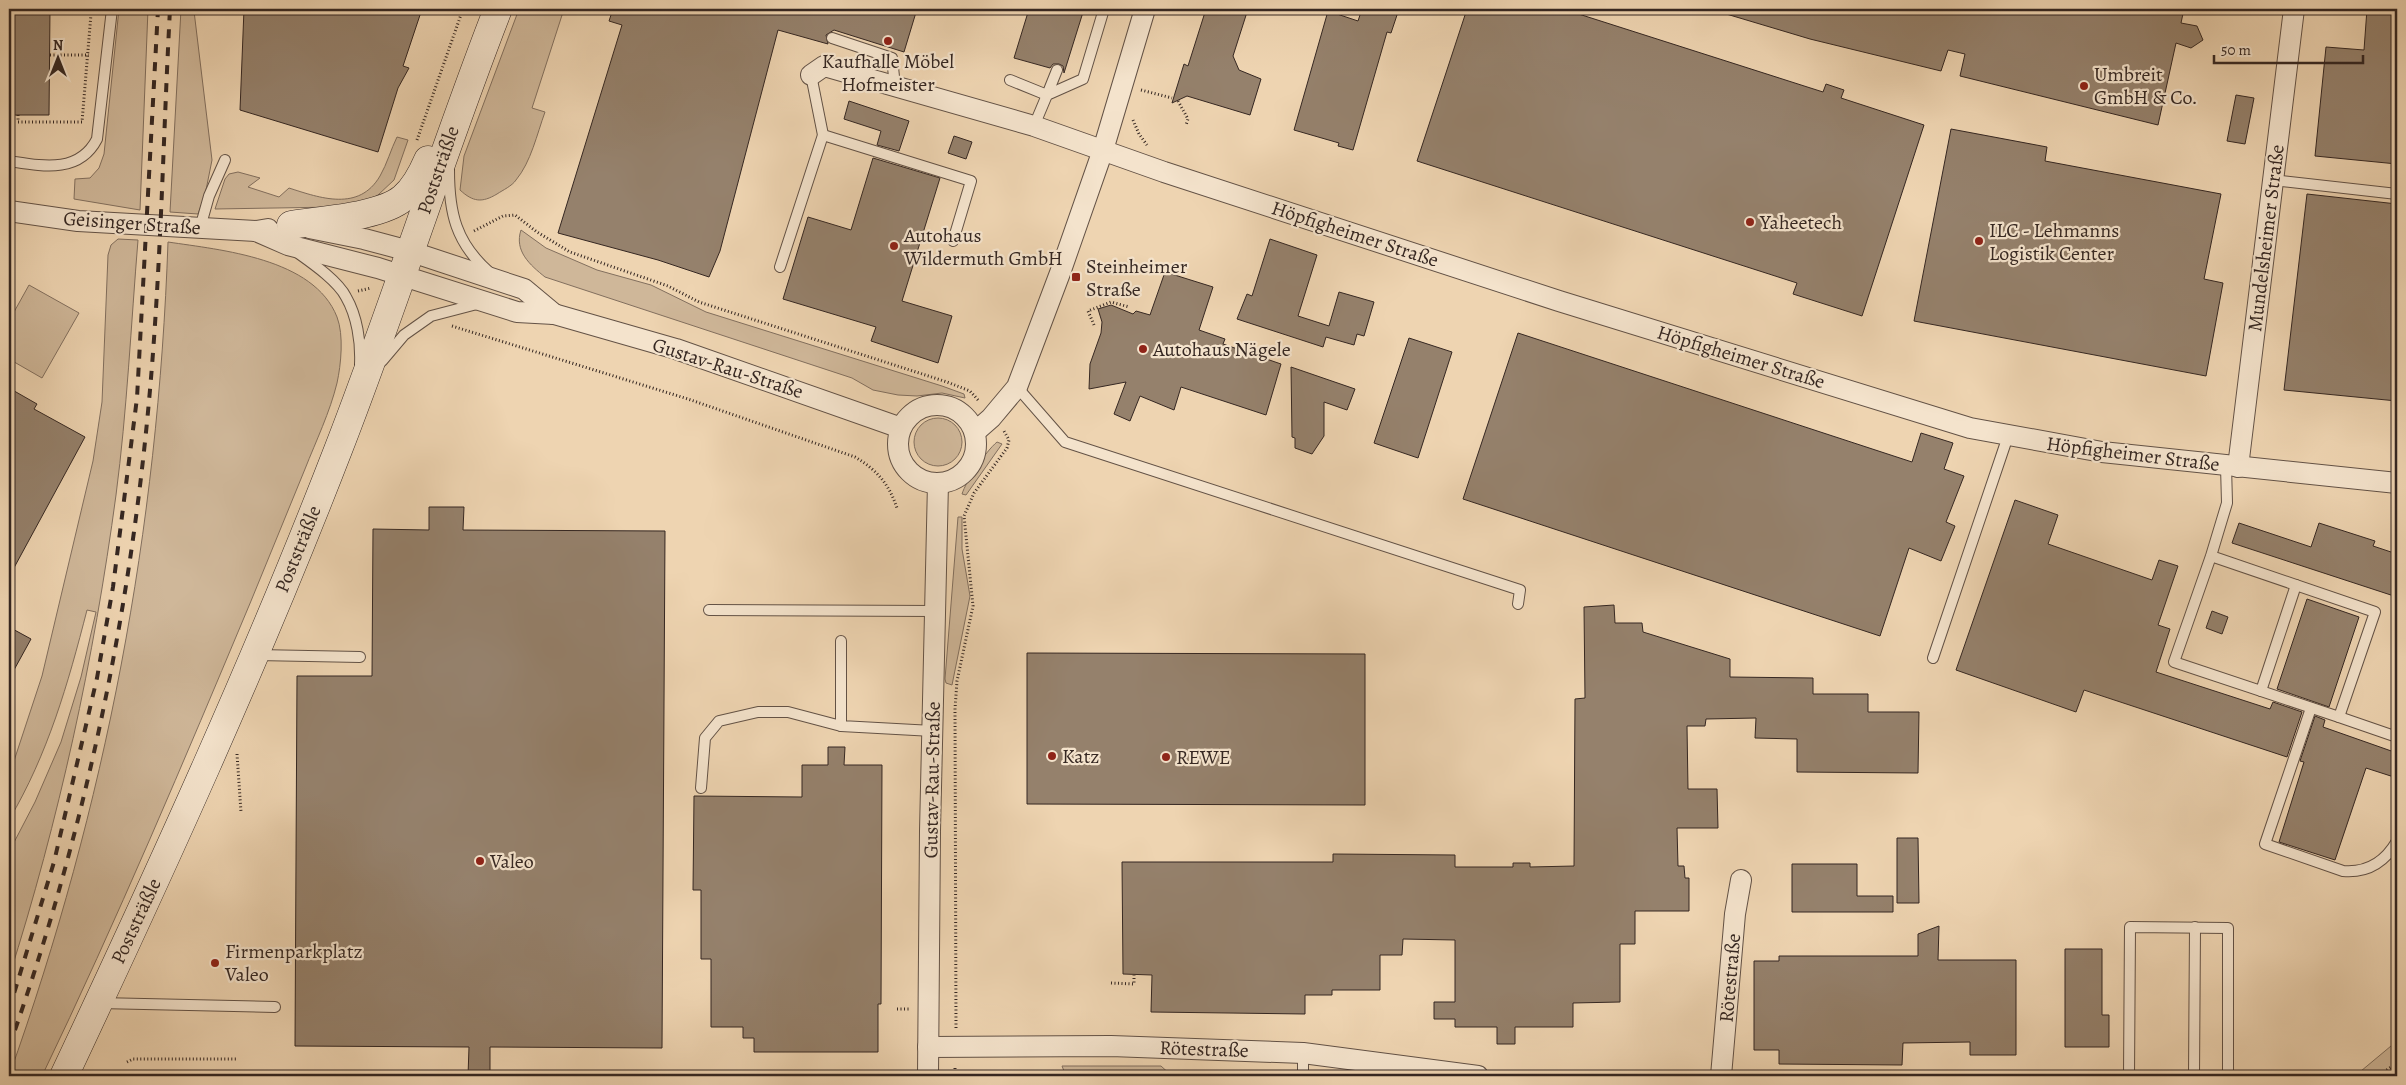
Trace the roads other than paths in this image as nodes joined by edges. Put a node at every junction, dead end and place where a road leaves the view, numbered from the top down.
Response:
1 (112, 9) edge
2 (498, 9) edge
3 (1104, 9) edge
4 (1145, 9) edge
5 (2294, 9) edge
6 (832, 38) dead end
7 (476, 65) junction
8 (1057, 70) dead end
9 (811, 75) joint
10 (1010, 80) dead end
11 (895, 86) junction
12 (1047, 95) junction
13 (464, 96) junction
14 (1034, 126) junction
15 (824, 134) junction
16 (1103, 150) junction
17 (225, 160) dead end
18 (9, 161) edge
19 (2273, 180) junction
20 (2397, 194) edge
21 (9, 211) edge
22 (200, 228) junction
23 (290, 235) junction
24 (953, 241) dead end
25 (406, 264) junction
26 (780, 267) dead end
27 (500, 281) junction
28 (486, 302) junction
29 (554, 314) junction
30 (1017, 387) junction
31 (358, 398) junction
32 (901, 428) junction
33 (974, 432) junction
34 (2008, 436) junction
35 (2232, 466) junction
36 (938, 483) junction
37 (2397, 483) edge
38 (2211, 556) junction
39 (2296, 585) junction
40 (1518, 604) dead end
41 (709, 610) dead end
42 (936, 611) junction
43 (840, 641) dead end
44 (254, 656) junction
45 (360, 657) dead end
46 (1933, 658) dead end
47 (2261, 691) junction
48 (2311, 708) junction
49 (2339, 716) junction
50 (840, 726) junction
51 (933, 732) junction
52 (2397, 736) edge
53 (701, 788) dead end
54 (2397, 841) edge
55 (1741, 880) dead end
56 (2195, 927) junction
57 (98, 1003) junction
58 (275, 1007) dead end
59 (928, 1047) junction
60 (1303, 1052) junction
61 (64, 1076) edge
62 (928, 1076) edge
63 (1303, 1076) edge
64 (1478, 1076) edge
65 (1721, 1076) edge
66 (2129, 1076) edge
67 (2194, 1076) edge
68 (2228, 1076) edge

1 - 18 lane
2 - 7 main road, Poststräßle
3 - 12 lane
4 - 16 street
5 - 19 street, Mundelsheimer Straße
6 - 11 lane
7 - 13 main road, Poststräßle
7 - 23 main road
8 - 12 lane
9 - 11 street, Höpfigheimer Straße
9 - 15 lane
10 - 12 lane
11 - 14 street, Höpfigheimer Straße
12 - 14 lane
13 - 25 main road, Poststräßle
13 - 27 lane
14 - 16 street, Höpfigheimer Straße
15 - 24 lane
15 - 26 lane
16 - 30 street
16 - 34 street, Höpfigheimer Straße
17 - 22 lane
19 - 20 lane
19 - 35 street, Mundelsheimer Straße
21 - 22 street, Geisinger Straße
22 - 23 street, Geisinger Straße
23 - 25 street, Geisinger Straße
23 - 31 lane
25 - 27 street, Gustav-Rau-Straße
25 - 28 street, Gustav-Rau-Straße
25 - 31 main road, Poststräßle
27 - 29 street, Gustav-Rau-Straße
28 - 29 street, Gustav-Rau-Straße
28 - 31 lane
29 - 32 street, Gustav-Rau-Straße
30 - 33 street
30 - 40 lane
31 - 44 main road, Poststräßle
32 - 33 street
32 - 36 street
33 - 36 street
34 - 35 street, Höpfigheimer Straße
34 - 46 lane
35 - 37 street, Höpfigheimer Straße
35 - 38 lane
36 - 42 street, Gustav-Rau-Straße
38 - 39 lane
38 - 47 lane
39 - 47 lane
39 - 49 lane
41 - 42 lane
42 - 51 street, Gustav-Rau-Straße
43 - 50 lane
44 - 45 lane
44 - 57 main road, Poststräßle
47 - 48 lane
48 - 49 lane
48 - 54 lane
49 - 52 lane
50 - 51 lane
50 - 53 lane
51 - 59 street, Gustav-Rau-Straße
55 - 65 street, Rötestraße
56 - 66 lane
56 - 67 lane
56 - 68 lane
57 - 58 lane
57 - 61 main road, Poststräßle
59 - 60 street, Rötestraße
59 - 62 street, Gustav-Rau-Straße
60 - 63 lane
60 - 64 street, Rötestraße

